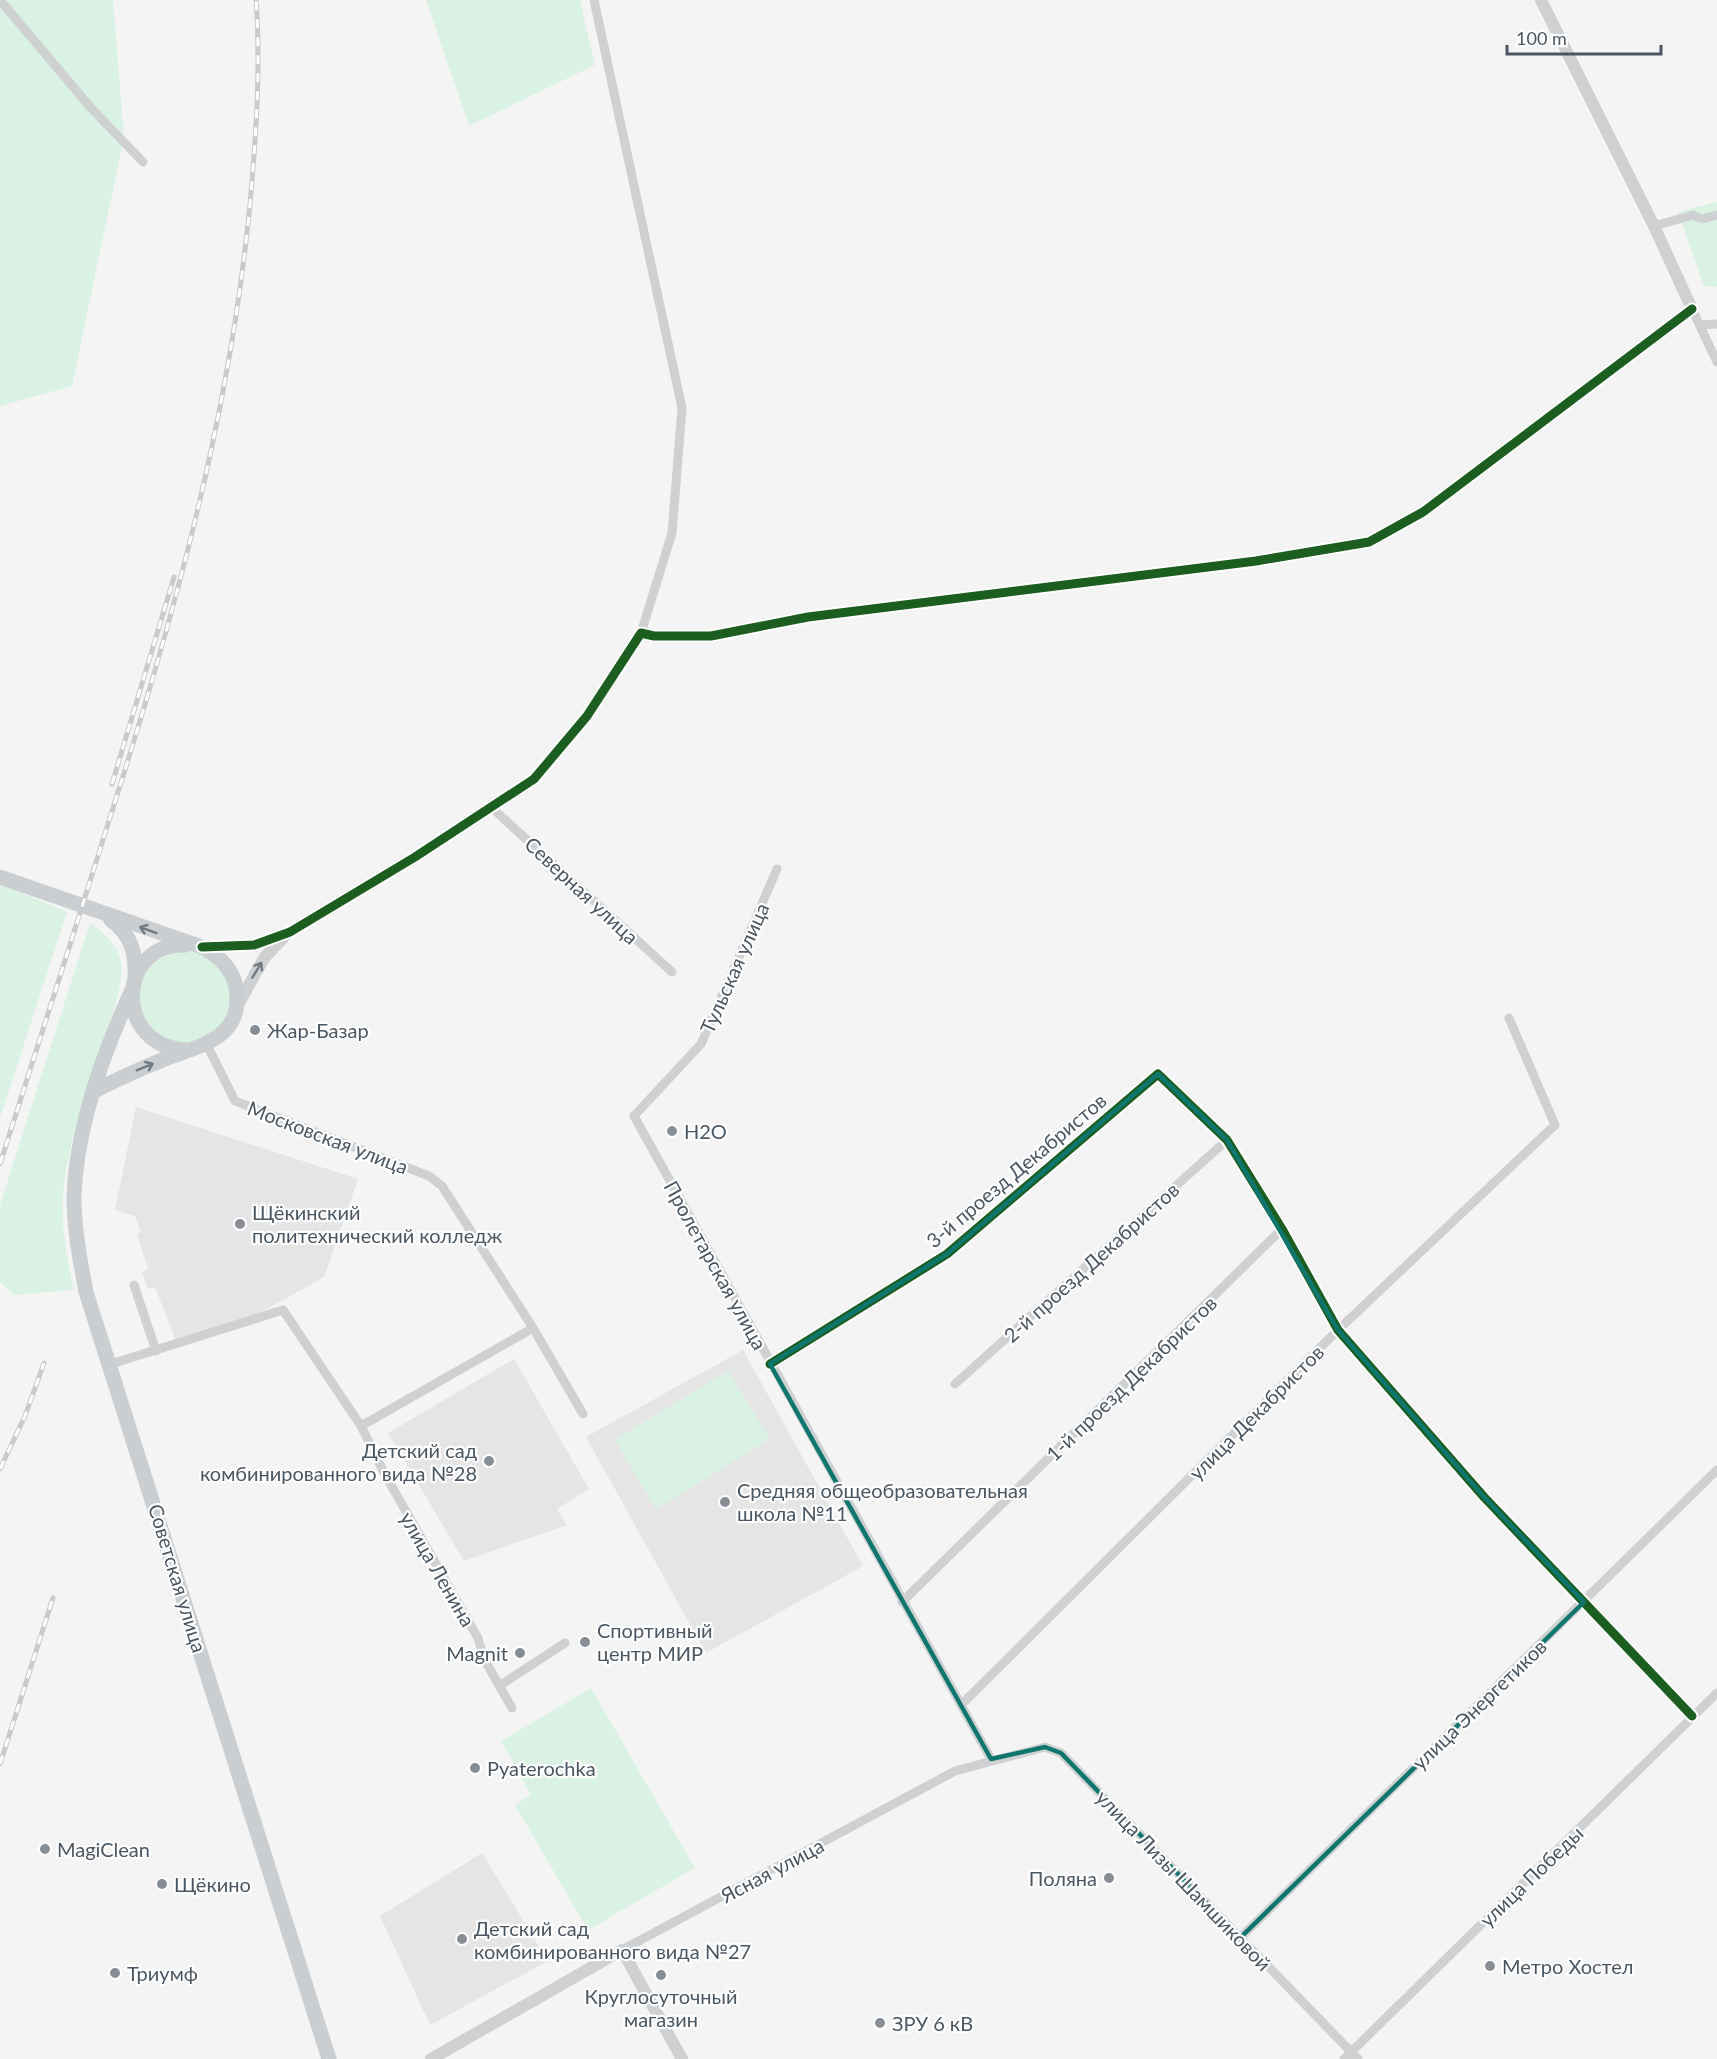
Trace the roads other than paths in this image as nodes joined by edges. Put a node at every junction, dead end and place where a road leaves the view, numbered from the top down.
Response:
1 (0, 0) edge
2 (594, 0) edge
3 (1541, 0) edge
4 (143, 162) dead end
5 (1717, 215) edge
6 (1654, 226) junction
7 (1692, 309) junction
8 (1717, 324) edge
9 (1700, 325) junction
10 (1717, 362) edge
11 (641, 633) junction
12 (492, 808) junction
13 (777, 869) dead end
14 (0, 877) edge
15 (104, 914) junction
16 (290, 933) junction
17 (197, 946) junction
18 (672, 972) dead end
19 (134, 985) junction
20 (234, 1015) junction
21 (1509, 1018) dead end
22 (202, 1046) junction
23 (95, 1091) junction
24 (634, 1116) joint
25 (1227, 1140) junction
26 (1282, 1229) junction
27 (134, 1285) dead end
28 (533, 1328) junction
29 (1338, 1330) junction
30 (156, 1351) junction
31 (111, 1364) junction
32 (770, 1364) junction
33 (955, 1384) dead end
34 (583, 1414) dead end
35 (362, 1426) junction
36 (1717, 1470) edge
37 (902, 1602) junction
38 (1584, 1602) junction
39 (565, 1643) dead end
40 (499, 1686) junction
41 (1717, 1693) edge
42 (962, 1704) junction
43 (512, 1708) dead end
44 (1692, 1716) junction
45 (991, 1759) junction
46 (1240, 1938) junction
47 (622, 1950) junction
48 (1355, 2055) edge
49 (329, 2059) edge
50 (431, 2059) edge
51 (682, 2059) edge
52 (1344, 2059) edge

1 - 4 street
2 - 11 street
3 - 6 street
5 - 6 street
6 - 7 street
7 - 9 street
7 - 11 street
8 - 9 street
9 - 10 street
11 - 12 street
12 - 16 street
12 - 18 street, Северная улица
13 - 24 street, Тульская улица
14 - 15 main road
17 -> 15 main road
15 - 19 main road
16 - 17 street
20 -> 16 street
17 - 19 main road
17 - 20 main road
19 - 22 main road
19 - 23 main road, Советская улица
20 - 22 main road
21 - 29 street, улица Декабристов
23 -> 22 main road
22 - 28 street, Московская улица
23 - 31 main road, Советская улица
24 - 32 street, Пролетарская улица
25 - 26 street
25 - 32 street, 3-й проезд Декабристов
25 - 33 street, 2-й проезд Декабристов
26 - 29 street
26 - 37 street, 1-й проезд Декабристов
27 - 30 street
28 - 34 street, Московская улица
28 - 35 street
29 - 38 street
29 - 42 street, улица Декабристов
30 - 31 street, улица Ленина
30 - 35 street, улица Ленина
31 - 49 main road, Советская улица
32 - 37 street, Пролетарская улица
35 - 40 street, улица Ленина
36 - 38 street, улица Энергетиков
37 - 42 street, Пролетарская улица
38 - 44 street
38 - 46 street, улица Энергетиков
39 - 40 street
40 - 43 street, улица Ленина
41 - 44 street, улица Победы
42 - 45 street, Пролетарская улица
44 - 48 street, улица Победы
45 - 46 street, улица Лизы Шамшиковой
45 - 47 street, Ясная улица
46 - 48 street, улица Лизы Шамшиковой
47 - 50 street, Ясная улица
47 - 51 street
48 - 52 street, улица Победы

